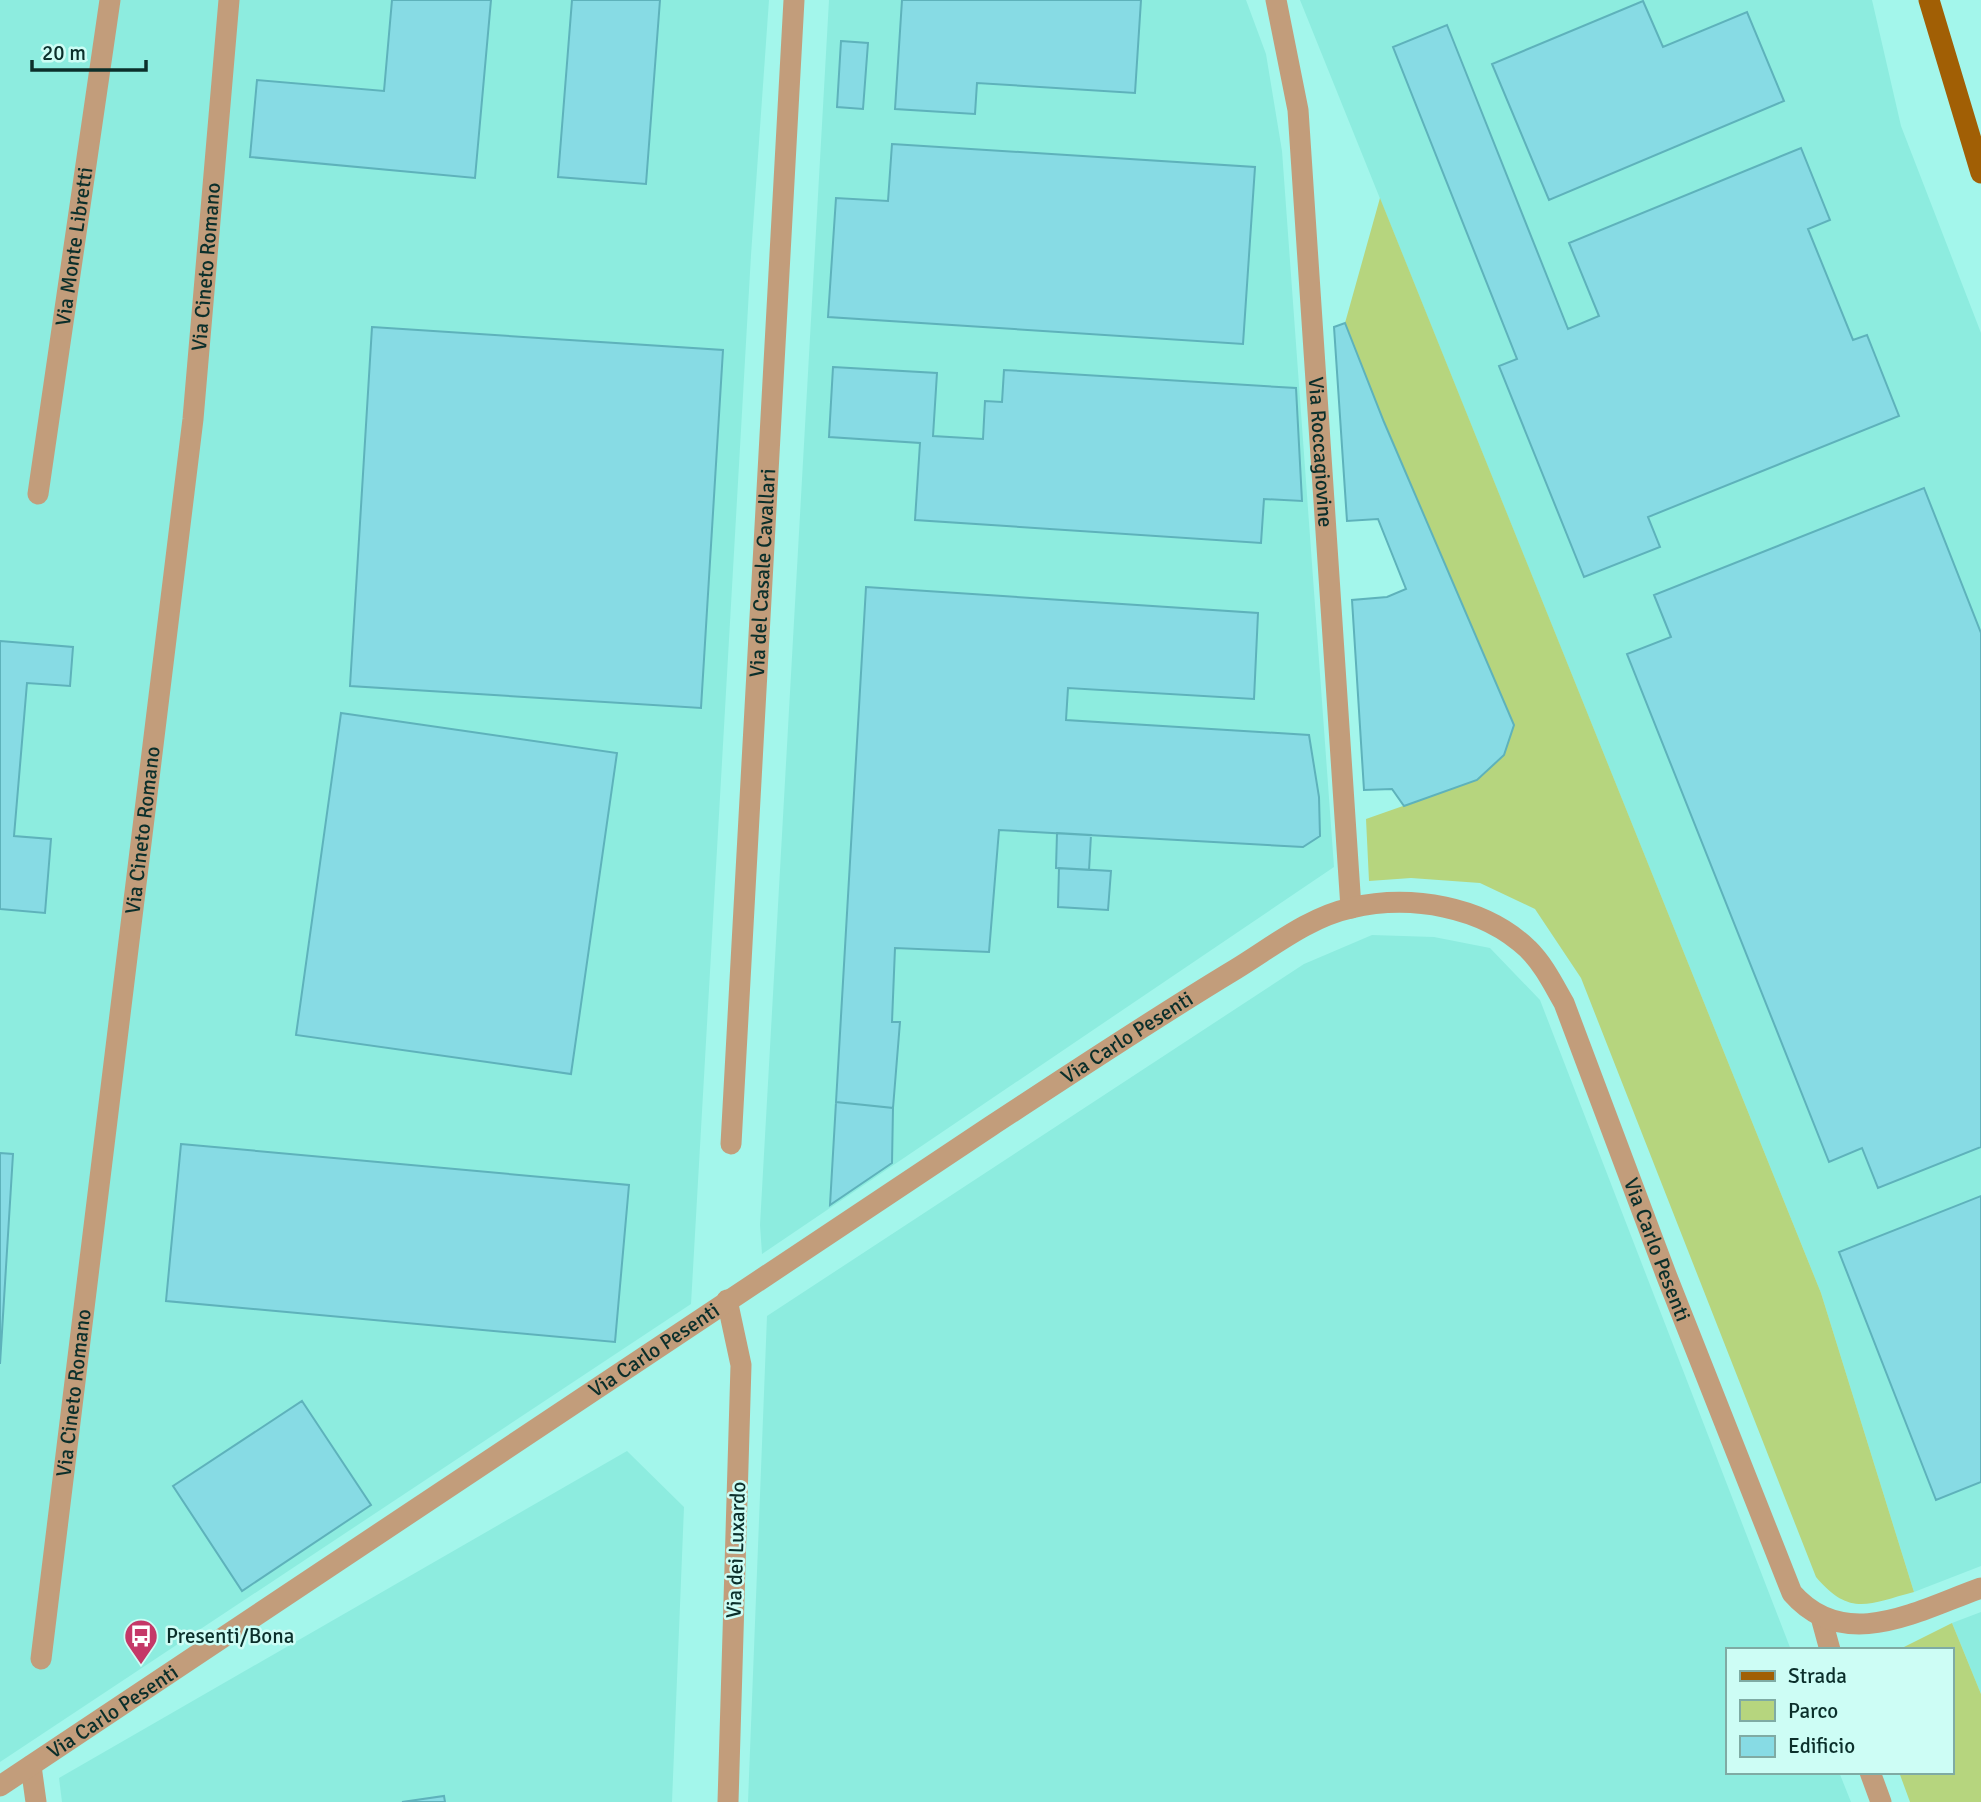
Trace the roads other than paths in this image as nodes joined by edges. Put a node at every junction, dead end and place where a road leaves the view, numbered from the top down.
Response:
1 (110, 0) edge
2 (229, 0) edge
3 (794, 0) edge
4 (1276, 0) edge
5 (1929, 0) edge
6 (1981, 173) edge
7 (38, 494) dead end
8 (1351, 908) junction
9 (731, 1144) dead end
10 (727, 1300) junction
11 (1981, 1588) edge
12 (1821, 1617) junction
13 (1829, 1648) edge
14 (41, 1659) dead end
15 (31, 1766) junction
16 (1871, 1774) edge
17 (0, 1786) edge
18 (36, 1802) edge
19 (728, 1802) edge
20 (1881, 1802) edge

1 - 7 street, Via Monte Libretti
2 - 14 street, Via Cineto Romano
3 - 9 street, Via del Casale Cavallari
4 - 8 street, Via Roccagiovine
5 - 6 main road
8 - 10 street, Via Carlo Pesenti
8 - 12 street, Via Carlo Pesenti
10 - 15 street, Via Carlo Pesenti
10 - 19 street, Via dei Luxardo
11 - 12 street, Via Carlo Pesenti
12 - 13 street
15 - 17 street
15 - 18 street, Via Carlo Pesenti
16 - 20 street

